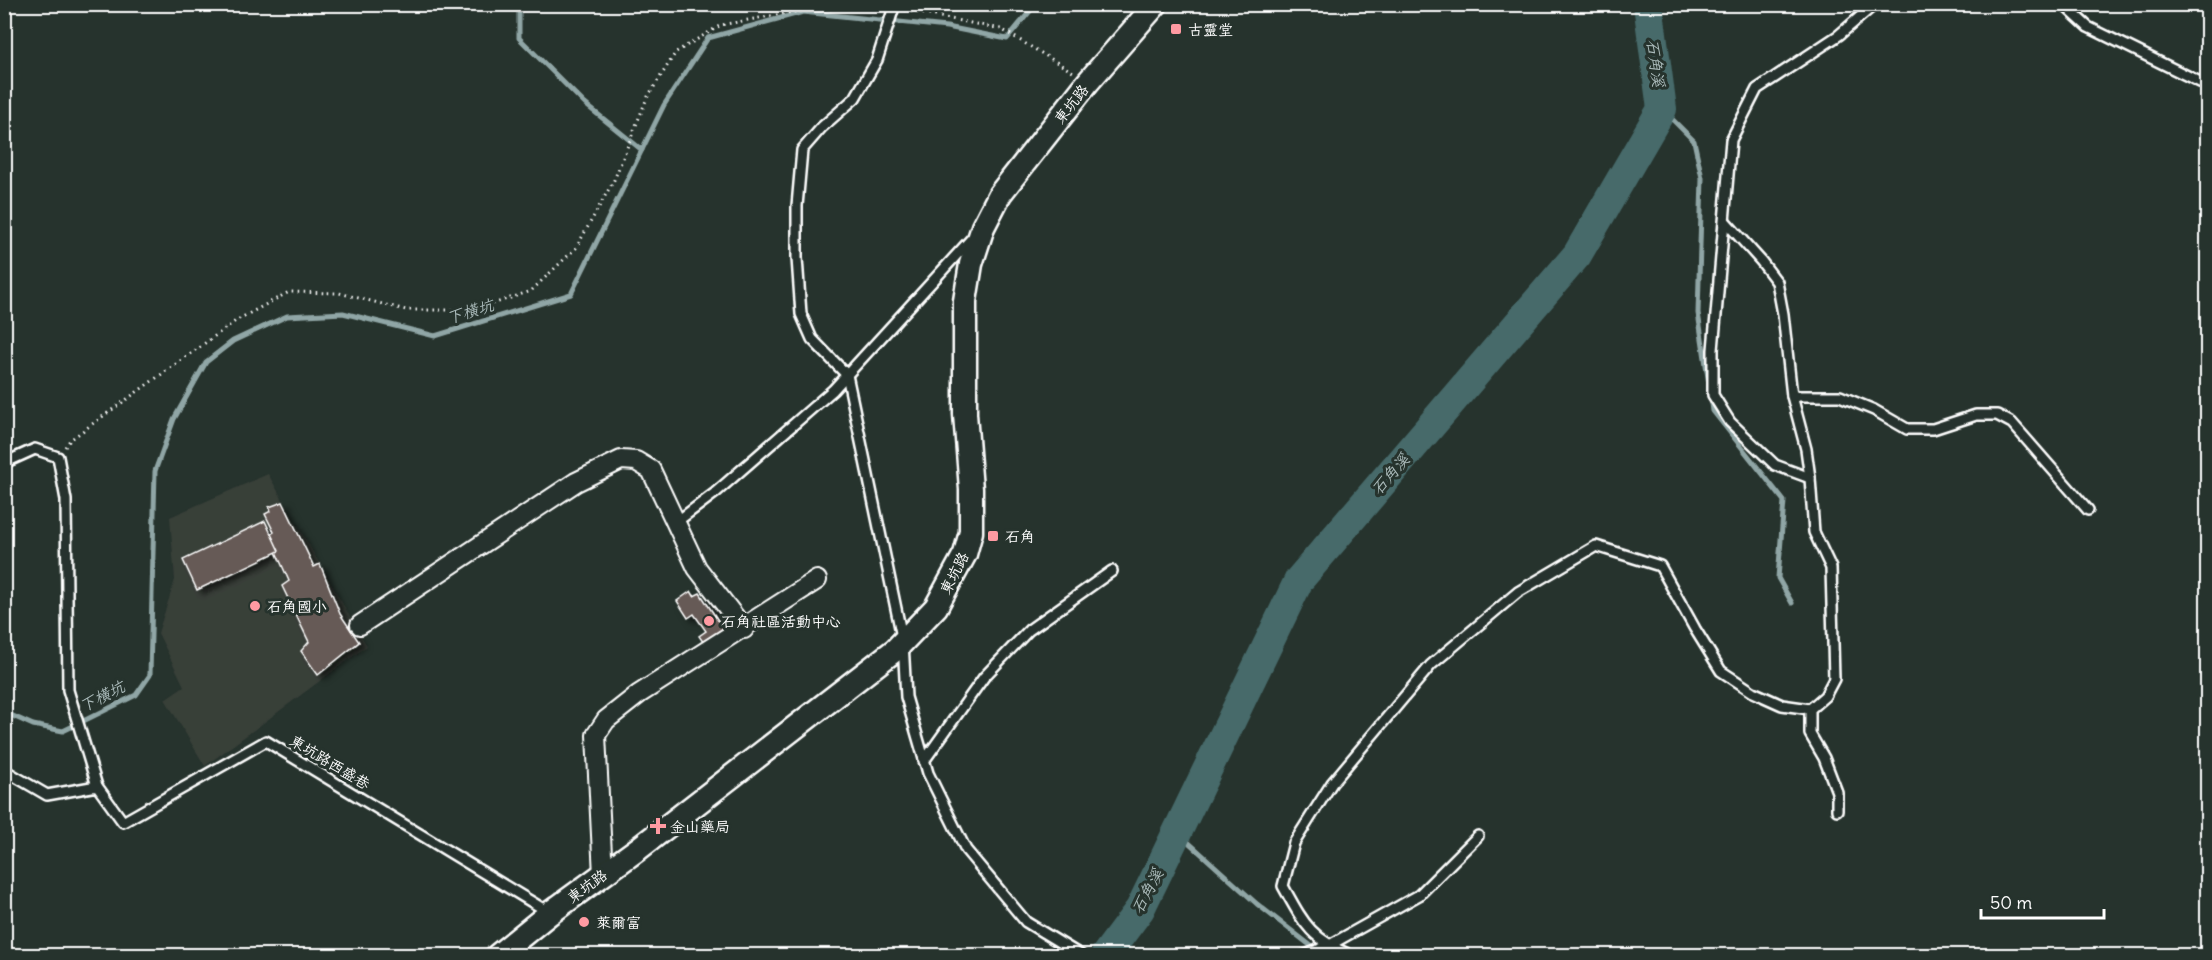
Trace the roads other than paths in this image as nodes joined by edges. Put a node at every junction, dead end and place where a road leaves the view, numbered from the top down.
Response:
1 (1156, 4) edge
2 (1875, 4) edge
3 (2063, 4) edge
4 (893, 6) edge
5 (2208, 86) edge
6 (1725, 221) junction
7 (983, 226) junction
8 (847, 375) junction
9 (1792, 396) junction
10 (4, 463) edge
11 (1810, 478) junction
12 (2088, 510) dead end
13 (675, 523) junction
14 (1112, 571) dead end
15 (817, 580) dead end
16 (360, 625) dead end
17 (744, 629) junction
18 (903, 642) junction
19 (1810, 709) junction
20 (924, 761) junction
21 (4, 770) edge
22 (97, 786) junction
23 (1838, 810) dead end
24 (1478, 836) dead end
25 (603, 875) junction
26 (550, 913) junction
27 (1328, 946) junction
28 (497, 956) edge
29 (1082, 956) edge
30 (1303, 956) edge
31 (1352, 956) edge

1 - 7 street, 東坑路
2 - 6 lane
3 - 5 lane
4 - 8 lane
6 - 9 lane
6 - 11 lane
7 - 8 lane
7 - 18 street, 東坑路
8 - 13 lane
8 - 18 lane
9 - 11 lane
9 - 12 lane
10 - 22 lane
11 - 19 lane
13 - 16 street
13 - 17 street
14 - 20 lane
15 - 17 street
17 - 25 street
18 - 20 lane
18 - 25 street, 東坑路
19 - 23 lane
19 - 27 lane
20 - 29 lane
21 - 22 lane
22 - 26 lane, 東坑路西盛巷
24 - 27 lane
25 - 26 street, 東坑路
26 - 28 street, 東坑路
27 - 30 lane
27 - 31 lane

